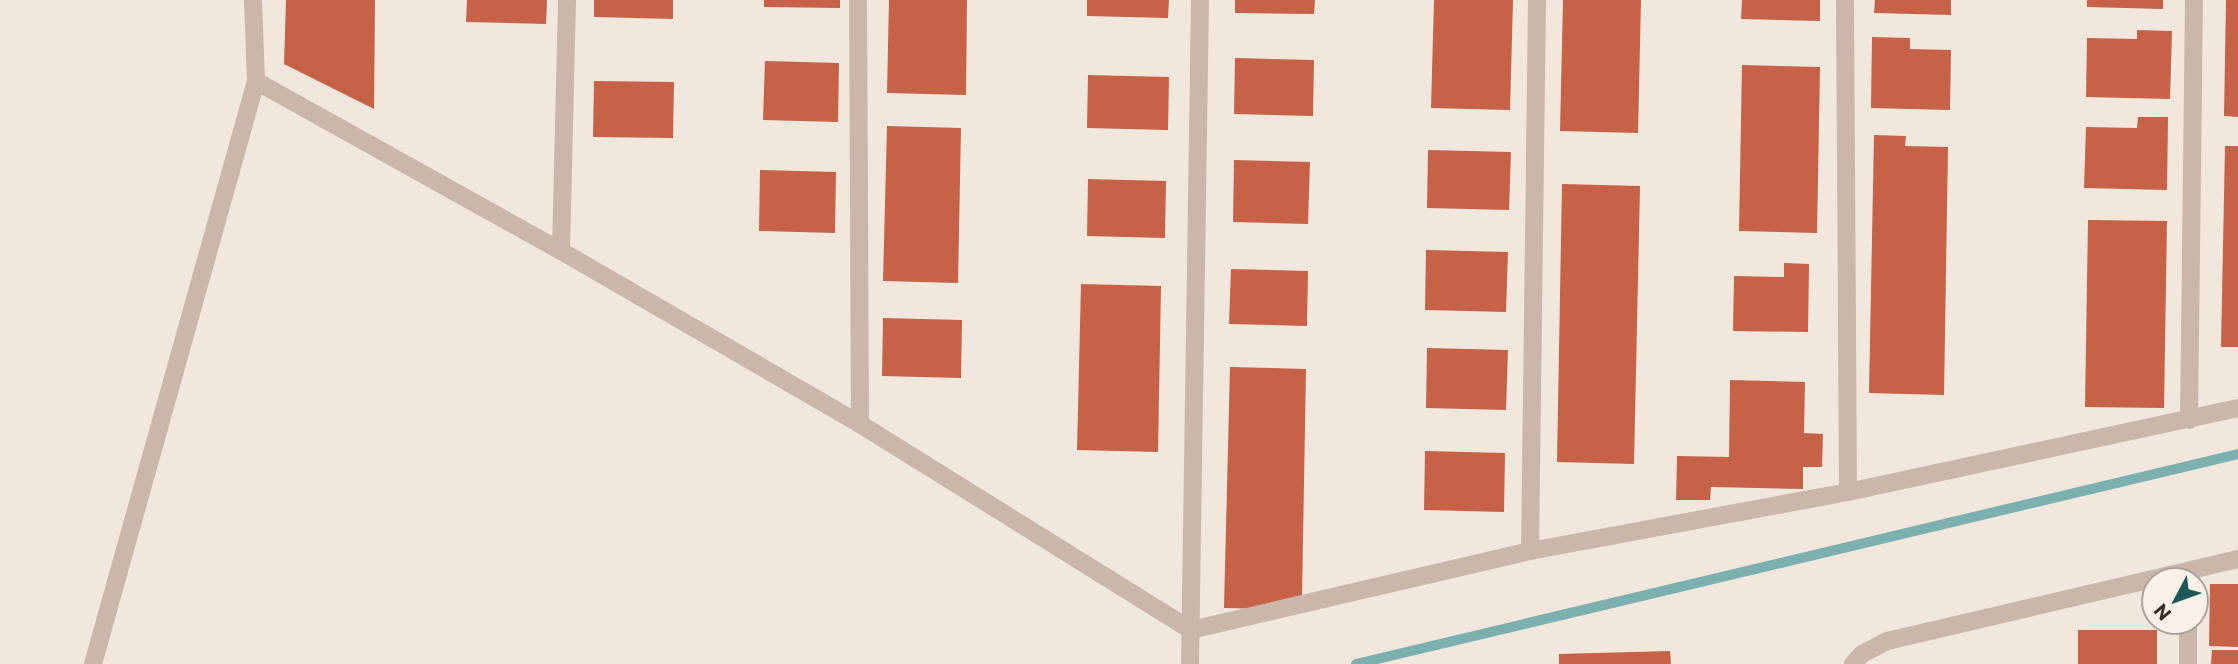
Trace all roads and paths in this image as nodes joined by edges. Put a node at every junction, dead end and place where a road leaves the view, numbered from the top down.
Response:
1 (253, 0) edge
2 (567, 0) edge
3 (858, 0) edge
4 (1200, 0) edge
5 (1537, 0) edge
6 (1845, 0) edge
7 (2194, 0) edge
8 (256, 81) junction
9 (561, 251) junction
10 (2238, 408) edge
11 (2189, 419) junction
12 (860, 424) junction
13 (1848, 492) junction
14 (1530, 551) junction
15 (2238, 559) edge
16 (2210, 568) edge
17 (2140, 585) edge
18 (1191, 630) junction
19 (2188, 636) edge
20 (93, 664) edge
21 (1190, 664) edge
22 (1853, 664) edge
23 (2188, 664) edge

1 - 8 street
2 - 9 street
3 - 12 street
4 - 18 street
5 - 14 street
6 - 13 street
7 - 11 street
8 - 9 street
8 - 20 street
9 - 12 street
10 - 11 street
11 - 13 street
12 - 18 street
13 - 14 street
14 - 18 street
15 - 16 street
17 - 22 street
18 - 21 street
19 - 23 street

